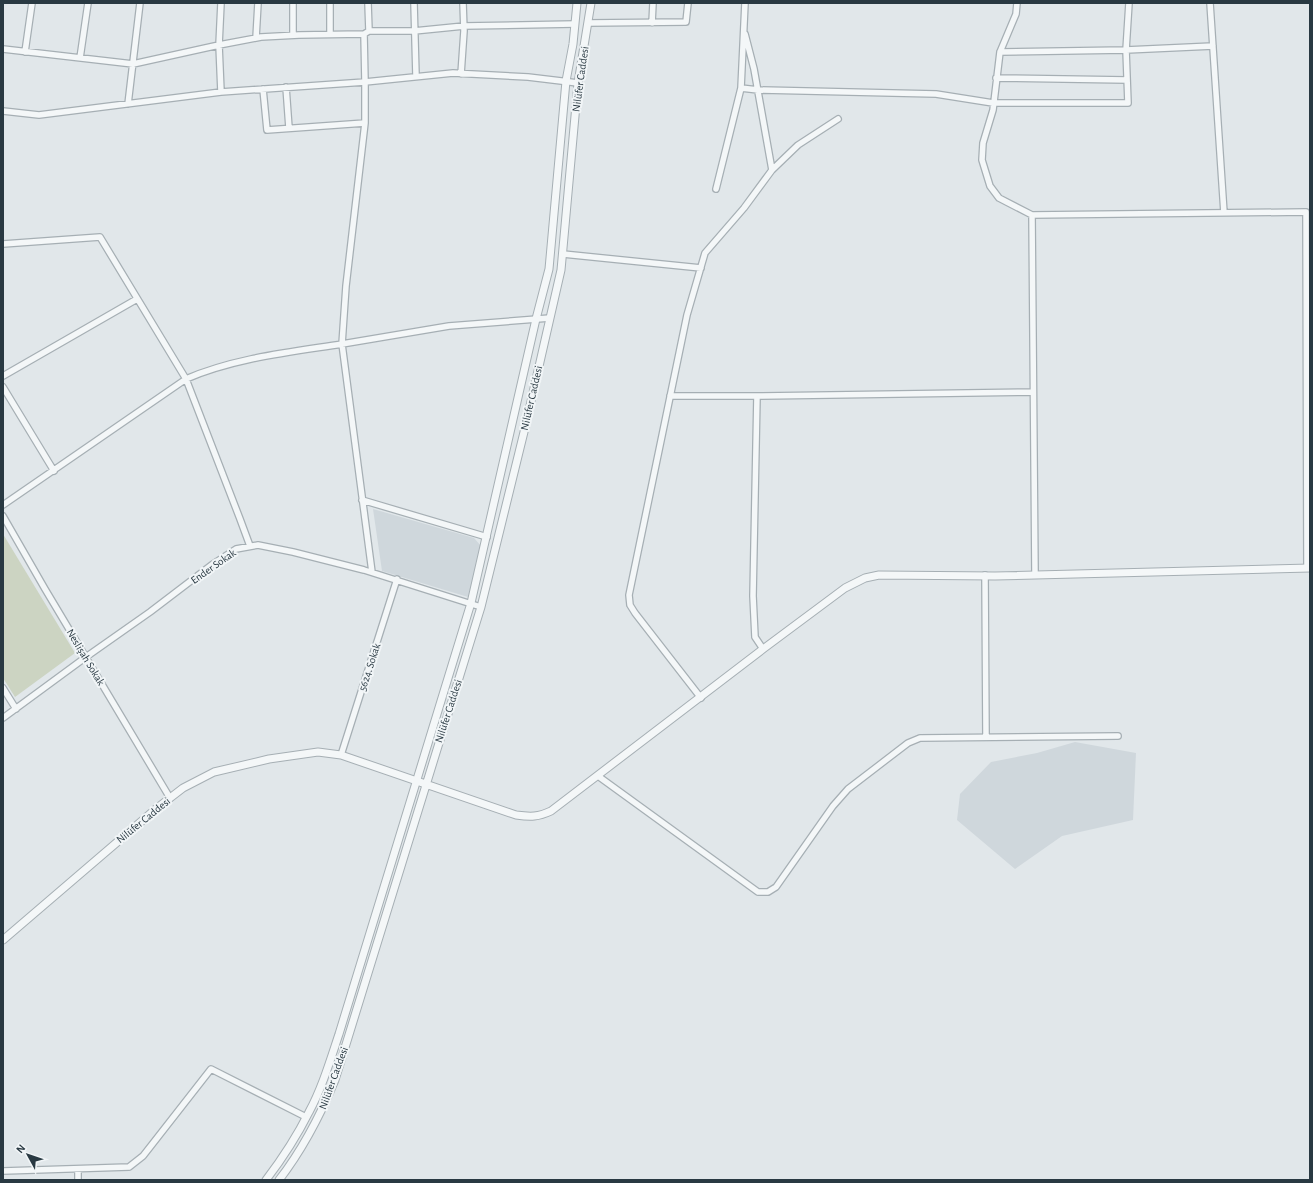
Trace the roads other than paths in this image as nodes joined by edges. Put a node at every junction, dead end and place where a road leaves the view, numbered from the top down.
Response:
1 (32, 3) edge
2 (88, 3) edge
3 (140, 3) edge
4 (221, 3) edge
5 (258, 3) edge
6 (293, 3) edge
7 (330, 3) edge
8 (368, 3) edge
9 (414, 3) edge
10 (463, 3) edge
11 (577, 3) edge
12 (591, 3) edge
13 (654, 3) edge
14 (688, 3) edge
15 (745, 3) edge
16 (1017, 3) edge
17 (1128, 3) edge
18 (1210, 3) edge
19 (588, 23) junction
20 (652, 23) junction
21 (575, 24) junction
22 (464, 26) junction
23 (744, 28) junction
24 (414, 31) junction
25 (366, 32) junction
26 (330, 34) junction
27 (293, 35) junction
28 (256, 38) junction
29 (219, 45) junction
30 (1213, 46) junction
31 (3, 49) edge
32 (1126, 50) junction
33 (25, 52) junction
34 (1000, 52) junction
35 (80, 58) junction
36 (133, 64) junction
37 (461, 74) junction
38 (416, 76) junction
39 (996, 78) junction
40 (1128, 80) junction
41 (566, 81) junction
42 (365, 82) junction
43 (578, 83) junction
44 (286, 87) junction
45 (741, 88) junction
46 (263, 89) junction
47 (758, 90) junction
48 (221, 92) junction
49 (994, 103) junction
50 (128, 104) junction
51 (3, 111) edge
52 (838, 119) dead end
53 (365, 123) junction
54 (289, 128) junction
55 (772, 170) junction
56 (716, 189) dead end
57 (1224, 213) junction
58 (1032, 215) junction
59 (3, 244) edge
60 (563, 254) junction
61 (701, 268) junction
62 (137, 299) junction
63 (550, 318) junction
64 (536, 319) junction
65 (342, 344) junction
66 (3, 376) edge
67 (186, 379) junction
68 (3, 387) edge
69 (1033, 392) junction
70 (670, 396) junction
71 (757, 396) junction
72 (54, 471) junction
73 (362, 500) junction
74 (3, 505) edge
75 (3, 516) edge
76 (486, 537) junction
77 (250, 546) junction
78 (1309, 568) edge
79 (372, 572) junction
80 (1035, 574) junction
81 (985, 576) junction
82 (396, 580) junction
83 (471, 603) junction
84 (482, 607) junction
85 (763, 649) junction
86 (86, 657) junction
87 (3, 688) edge
88 (701, 698) junction
89 (16, 709) junction
90 (3, 718) edge
91 (1118, 736) dead end
92 (986, 737) junction
93 (341, 755) junction
94 (598, 776) junction
95 (417, 781) junction
96 (426, 784) junction
97 (170, 798) junction
98 (3, 940) edge
99 (306, 1117) junction
100 (78, 1169) junction
101 (3, 1171) edge
102 (78, 1180) edge
103 (266, 1180) edge
104 (279, 1180) edge

1 - 33 street
2 - 35 street
3 - 36 street
4 - 29 street
5 - 28 street
6 - 27 street
7 - 26 street
8 - 25 street
9 - 24 street
10 - 22 street
11 - 21 street
12 - 19 street, Nilüfer Caddesi
13 - 20 street
14 - 20 street
15 - 23 street
16 - 34 street
17 - 32 street
18 - 30 street
19 - 20 street
19 - 43 street, Nilüfer Caddesi
21 - 22 street
21 - 41 street
22 - 24 street
22 - 37 street
23 - 45 street
23 - 47 street
24 - 25 street
24 - 38 street
25 - 26 street
25 - 42 street
26 - 27 street
27 - 28 street
28 - 29 street
29 - 36 street
29 - 48 street
30 - 32 street
30 - 57 street
31 - 33 street
32 - 34 street
32 - 40 street
33 - 35 street
34 - 39 street
35 - 36 street
36 - 50 street
37 - 38 street
37 - 41 street
38 - 42 street
39 - 40 street
39 - 49 street
40 - 49 street
41 - 43 street
41 - 64 street
42 - 44 street
42 - 53 street
43 - 60 street, Nilüfer Caddesi
44 - 46 street
44 - 54 street
45 - 47 street
45 - 56 street
46 - 48 street
46 - 54 street
47 - 49 street
47 - 55 street
48 - 50 street
49 - 58 street
50 - 51 street
52 - 55 street
53 - 54 street
53 - 65 street
55 - 61 street
57 - 58 street
57 - 78 street
58 - 69 street
59 - 62 street
60 - 61 street
60 - 63 street, Nilüfer Caddesi
61 - 70 street
62 - 66 street
62 - 67 street
63 - 64 street
63 - 84 street, Nilüfer Caddesi
64 - 65 street
64 - 76 street
65 - 67 street
65 - 73 street
67 - 72 street
67 - 77 street
68 - 72 street
69 - 71 street
69 - 80 street
70 - 71 street
70 - 88 street
71 - 85 street
72 - 74 street
73 - 76 street
73 - 79 street
75 - 86 street, Neslişah Sokak
76 - 83 street
77 - 79 street, Ender Sokak
77 - 86 street, Ender Sokak
78 - 80 street
79 - 82 street, Ender Sokak
80 - 81 street
81 - 85 street
81 - 92 street
82 - 83 street, Ender Sokak
82 - 93 street, 5624. Sokak
83 - 84 street, Ender Sokak
83 - 95 street
84 - 96 street, Nilüfer Caddesi
85 - 88 street
86 - 89 street, Ender Sokak
86 - 97 street, Neslişah Sokak
87 - 89 street
88 - 94 street
89 - 90 street, Ender Sokak
91 - 92 street
92 - 94 street
93 - 95 street, Nilüfer Caddesi
93 - 97 street, Nilüfer Caddesi
94 - 96 street
95 - 96 street, Nilüfer Caddesi
95 - 99 street
96 - 104 street, Nilüfer Caddesi
97 - 98 street, Nilüfer Caddesi
99 - 100 street
99 - 103 street
100 - 101 street
100 - 102 street

